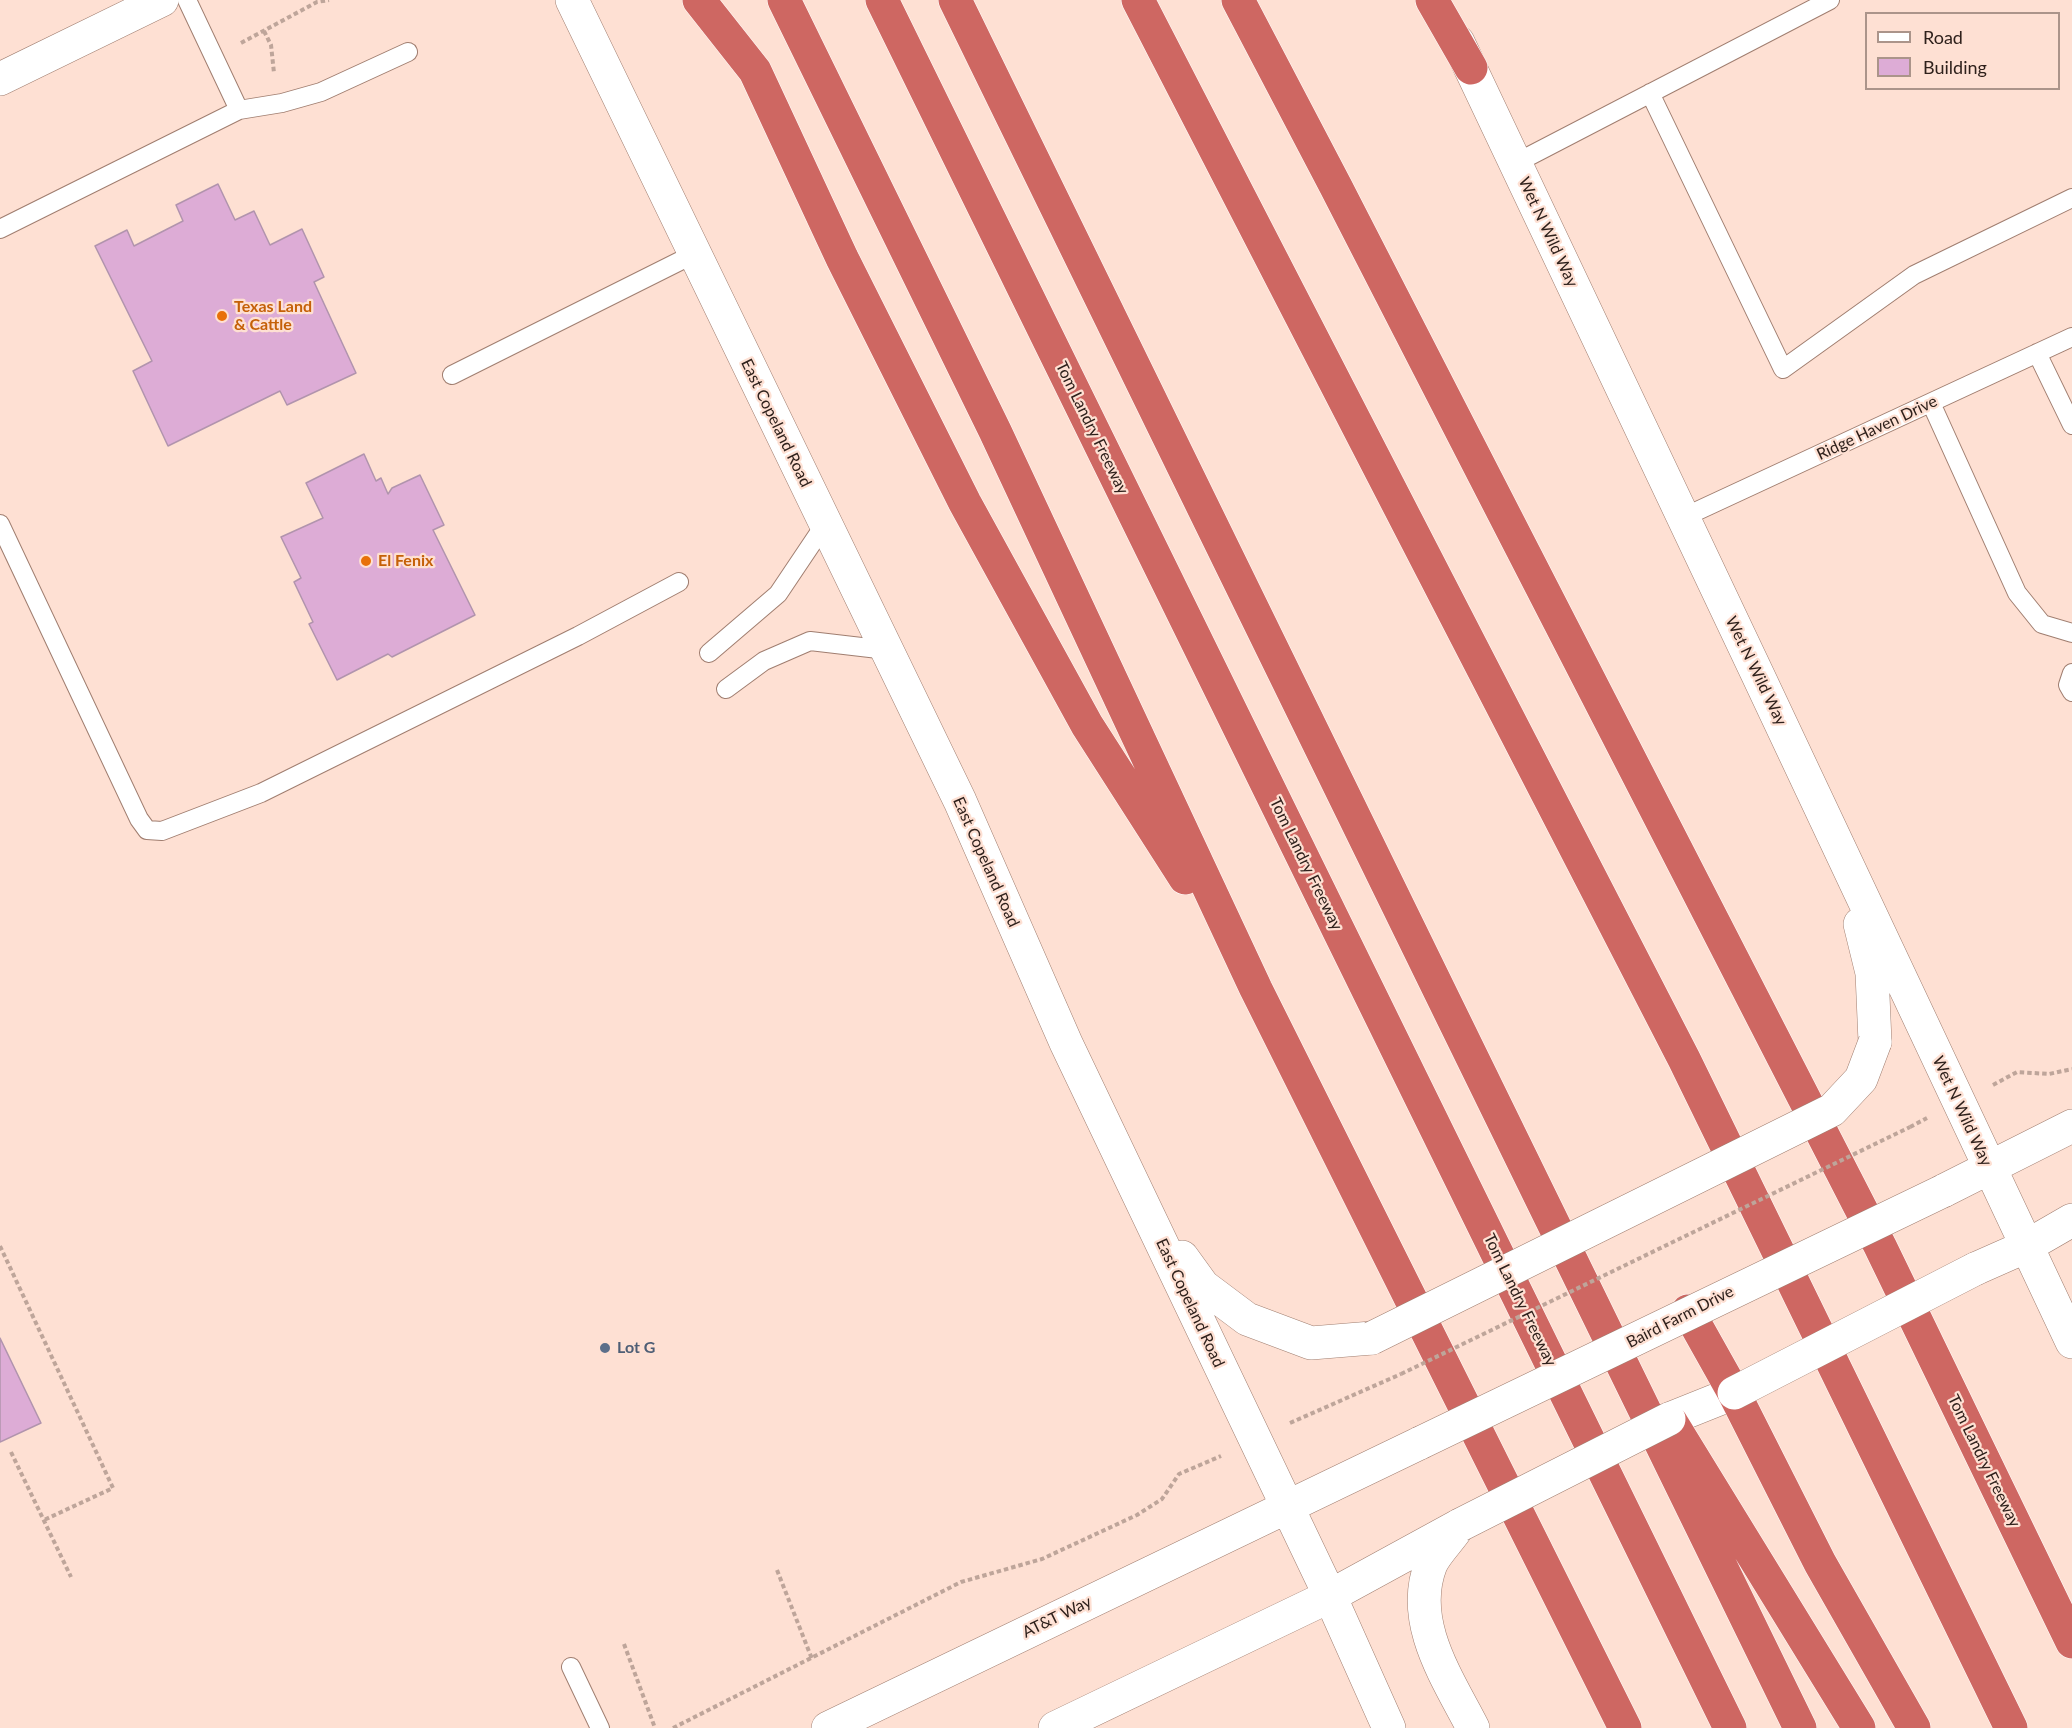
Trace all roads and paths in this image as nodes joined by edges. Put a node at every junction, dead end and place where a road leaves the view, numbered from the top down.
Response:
1 (162, 0) edge
2 (187, 0) edge
3 (329, 0) edge
4 (572, 0) edge
5 (699, 0) edge
6 (784, 0) edge
7 (882, 0) edge
8 (955, 0) edge
9 (1138, 0) edge
10 (1238, 0) edge
11 (1432, 0) edge
12 (1439, 0) edge
13 (1830, 0) edge
14 (264, 31) junction
15 (234, 46) dead end
16 (408, 52) dead end
17 (1471, 68) junction
18 (0, 80) edge
19 (1650, 93) junction
20 (272, 105) junction
21 (239, 110) junction
22 (1516, 163) junction
23 (2072, 198) edge
24 (0, 229) edge
25 (694, 254) junction
26 (2072, 337) edge
27 (2037, 353) junction
28 (452, 375) dead end
29 (1931, 403) junction
30 (2072, 426) edge
31 (1682, 518) junction
32 (0, 524) edge
33 (825, 524) junction
34 (679, 582) dead end
35 (2072, 633) edge
36 (887, 650) junction
37 (709, 653) dead end
38 (2072, 674) edge
39 (726, 689) dead end
40 (2072, 692) edge
41 (1843, 853) junction
42 (1256, 989) junction
43 (2072, 1069) edge
44 (2018, 1072) dead end
45 (2072, 1126) edge
46 (1910, 1127) dead end
47 (1989, 1168) junction
48 (1147, 1209) junction
49 (2072, 1220) edge
50 (0, 1246) edge
51 (2027, 1246) junction
52 (1688, 1311) junction
53 (2072, 1342) edge
54 (1629, 1344) junction
55 (1390, 1379) dead end
56 (1734, 1393) junction
57 (1670, 1419) junction
58 (11, 1452) dead end
59 (1179, 1474) dead end
60 (1287, 1506) junction
61 (44, 1520) junction
62 (1460, 1525) junction
63 (777, 1570) dead end
64 (71, 1577) dead end
65 (1330, 1596) junction
66 (2072, 1642) edge
67 (624, 1644) dead end
68 (812, 1659) junction
69 (571, 1667) dead end
70 (600, 1728) edge
71 (655, 1728) edge
72 (673, 1728) edge
73 (828, 1728) edge
74 (1055, 1728) edge
75 (1389, 1728) edge
76 (1473, 1728) edge
77 (1625, 1728) edge
78 (1730, 1728) edge
79 (1800, 1728) edge
80 (1859, 1728) edge
81 (1914, 1728) edge
82 (2011, 1728) edge

1 - 18 main road
2 - 21 lane
3 - 14 path
4 - 25 main road, East Copeland Road
5 - 42 highway
6 - 42 highway
7 - 78 highway, Tom Landry Freeway
8 - 79 highway
9 - 82 highway
10 - 66 highway, Tom Landry Freeway
11 - 17 highway
12 - 17 main road, Wet N Wild Way
13 - 19 lane
14 - 15 path
14 - 20 path
16 - 20 lane
17 - 22 main road, Wet N Wild Way
19 - 22 lane
19 - 23 lane
20 - 21 lane
21 - 24 lane
22 - 31 main road, Wet N Wild Way
25 - 28 lane
25 - 33 main road, East Copeland Road
26 - 27 lane, Ridge Haven Drive
27 - 29 lane, Ridge Haven Drive
27 - 30 lane
29 - 31 lane, Ridge Haven Drive
29 - 35 lane
31 - 41 main road, Wet N Wild Way
32 - 34 lane
33 - 36 main road, East Copeland Road
33 - 37 lane
36 - 39 lane
36 - 48 main road, East Copeland Road
38 - 40 lane
41 - 47 main road, Wet N Wild Way
41 - 48 main road, bridge
42 - 77 highway
43 - 44 path
45 - 47 main road, Baird Farm Drive
46 - 55 path, bridge
47 - 51 main road, Wet N Wild Way
47 - 52 main road, Baird Farm Drive, bridge
48 - 60 main road, East Copeland Road
49 - 51 main road
50 - 61 path
51 - 53 main road, Wet N Wild Way
51 - 56 main road, bridge
52 - 54 main road, Baird Farm Drive, bridge
52 - 56 highway
54 - 57 highway
54 - 60 main road, Baird Farm Drive, bridge
56 - 57 main road
56 - 81 highway
57 - 62 main road, bridge
57 - 80 highway
58 - 61 path
59 - 68 path
60 - 65 main road, East Copeland Road
60 - 73 main road, AT&T Way
61 - 64 path
62 - 65 main road
62 - 76 main road
63 - 68 path
65 - 74 main road
65 - 75 main road, East Copeland Road
67 - 71 path
68 - 72 path
69 - 70 lane

